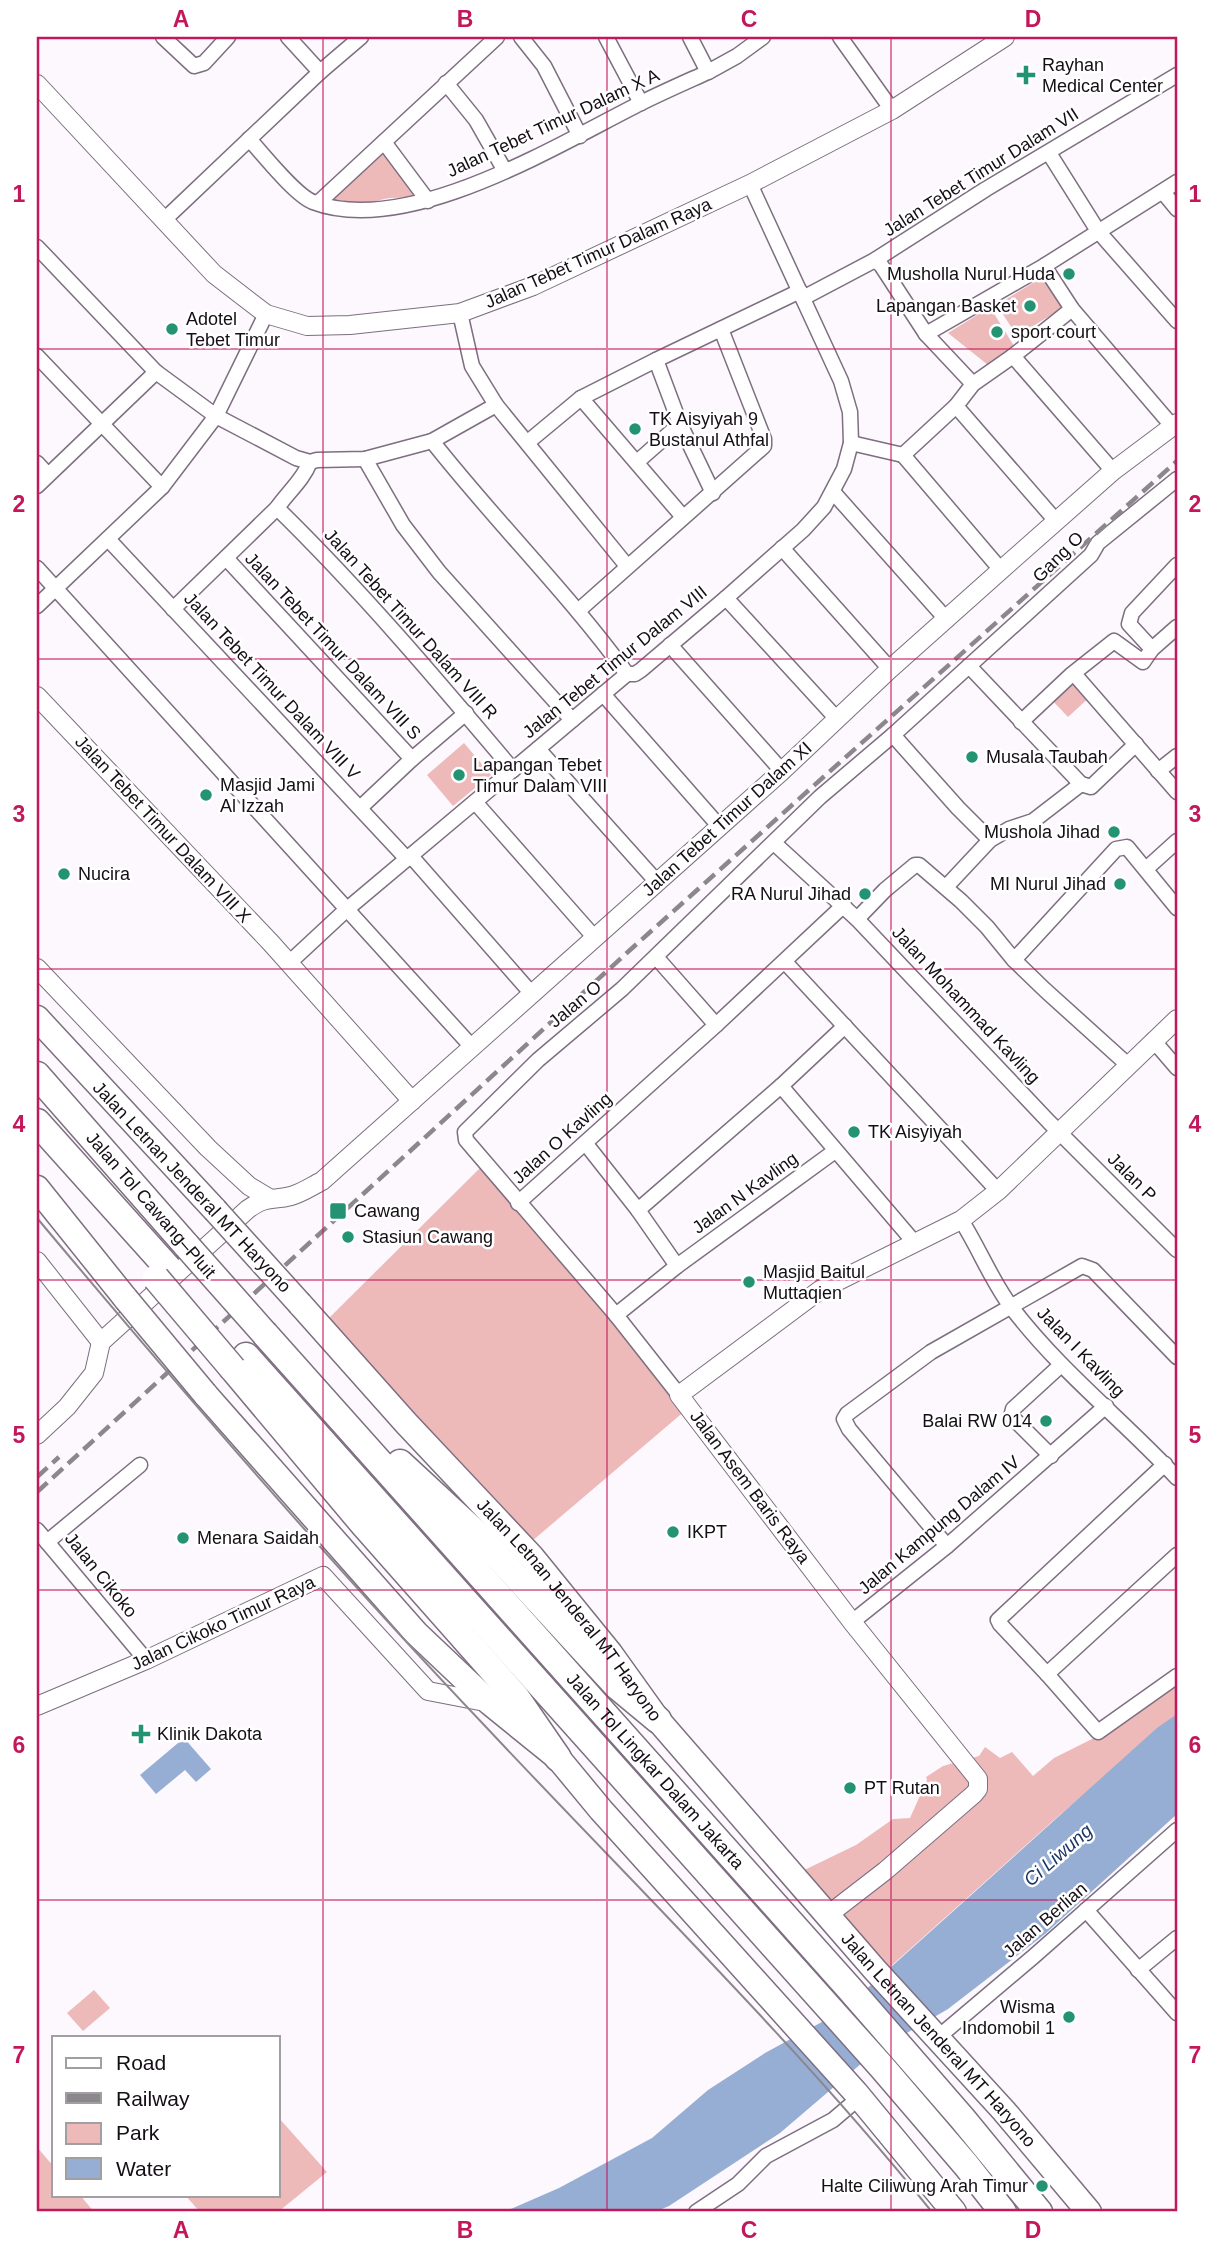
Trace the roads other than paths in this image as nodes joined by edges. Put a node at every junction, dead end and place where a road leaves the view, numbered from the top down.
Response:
1 (163, 37) edge
2 (228, 37) edge
3 (288, 37) edge
4 (361, 37) edge
5 (497, 37) edge
6 (521, 37) edge
7 (606, 37) edge
8 (690, 37) edge
9 (763, 37) edge
10 (840, 37) edge
11 (1005, 37) edge
12 (320, 72) junction
13 (709, 72) junction
14 (1177, 75) edge
15 (446, 83) junction
16 (37, 85) edge
17 (641, 103) junction
18 (892, 110) junction
19 (580, 136) junction
20 (249, 139) junction
21 (384, 142) junction
22 (1049, 153) junction
23 (505, 171) junction
24 (1177, 182) edge
25 (750, 184) junction
26 (1163, 192) junction
27 (428, 201) junction
28 (318, 203) junction
29 (1177, 209) edge
30 (163, 221) junction
31 (1098, 231) junction
32 (37, 247) edge
33 (875, 260) junction
34 (1044, 267) junction
35 (802, 295) junction
36 (1072, 309) junction
37 (460, 313) junction
38 (266, 314) junction
39 (1177, 321) edge
40 (721, 329) junction
41 (926, 334) junction
42 (37, 356) edge
43 (1013, 356) junction
44 (656, 360) junction
45 (156, 372) junction
46 (973, 384) junction
47 (581, 398) junction
48 (496, 405) junction
49 (956, 406) junction
50 (216, 416) junction
51 (102, 424) junction
52 (680, 424) junction
53 (1175, 425) edge
54 (432, 441) junction
55 (528, 442) junction
56 (851, 443) junction
57 (903, 456) junction
58 (365, 459) junction
59 (310, 462) junction
60 (637, 462) junction
61 (37, 463) edge
62 (1113, 471) junction
63 (48, 475) junction
64 (1176, 482) edge
65 (37, 486) edge
66 (162, 488) junction
67 (833, 492) junction
68 (713, 493) junction
69 (277, 508) junction
70 (683, 517) junction
71 (1056, 521) junction
72 (108, 539) junction
73 (782, 548) junction
74 (226, 558) junction
75 (1177, 565) edge
76 (627, 566) junction
77 (37, 568) edge
78 (1001, 570) junction
79 (55, 588) junction
80 (726, 598) junction
81 (37, 606) edge
82 (173, 609) junction
83 (578, 611) junction
84 (947, 620) junction
85 (1177, 627) edge
86 (670, 645) junction
87 (1152, 649) junction
88 (969, 666) junction
89 (890, 669) junction
90 (627, 674) junction
91 (1073, 675) junction
92 (603, 694) junction
93 (37, 696) edge
94 (466, 713) junction
95 (837, 719) junction
96 (572, 720) junction
97 (1021, 722) junction
98 (892, 735) junction
99 (1136, 744) junction
100 (537, 749) junction
101 (1177, 756) edge
102 (412, 759) junction
103 (513, 769) junction
104 (782, 771) junction
105 (1158, 771) junction
106 (1086, 785) junction
107 (1177, 792) edge
108 (475, 802) junction
109 (360, 808) junction
110 (719, 826) junction
111 (990, 840) junction
112 (1177, 841) edge
113 (774, 843) junction
114 (409, 858) junction
115 (1146, 870) junction
116 (657, 882) junction
117 (946, 887) junction
118 (844, 905) junction
119 (1177, 908) edge
120 (346, 910) junction
121 (858, 919) junction
122 (594, 938) junction
123 (656, 957) junction
124 (1014, 960) junction
125 (785, 961) junction
126 (289, 963) junction
127 (37, 968) edge
128 (532, 994) junction
129 (37, 1018) edge
130 (1177, 1019) edge
131 (716, 1026) junction
132 (845, 1026) junction
133 (1153, 1040) junction
134 (472, 1047) junction
135 (1128, 1065) junction
136 (1177, 1068) edge
137 (37, 1075) edge
138 (780, 1086) junction
139 (412, 1101) junction
140 (37, 1123) edge
141 (1060, 1132) junction
142 (586, 1144) junction
143 (835, 1151) junction
144 (249, 1186) junction
145 (37, 1188) edge
146 (998, 1191) junction
147 (269, 1198) junction
148 (518, 1203) junction
149 (248, 1209) junction
150 (638, 1210) junction
151 (961, 1220) junction
152 (914, 1242) junction
153 (1177, 1250) edge
154 (37, 1261) edge
155 (677, 1266) junction
156 (1011, 1307) junction
157 (615, 1315) junction
158 (101, 1342) junction
159 (273, 1343) junction
160 (1177, 1357) edge
161 (239, 1363) junction
162 (1061, 1365) junction
163 (680, 1395) junction
164 (1105, 1406) junction
165 (37, 1435) edge
166 (1051, 1456) junction
167 (1165, 1464) junction
168 (141, 1465) dead end
169 (1177, 1478) edge
170 (37, 1530) edge
171 (47, 1542) junction
172 (947, 1546) junction
173 (1177, 1555) edge
174 (852, 1622) junction
175 (146, 1660) junction
176 (1047, 1674) junction
177 (1177, 1676) edge
178 (490, 1703) junction
179 (37, 1706) edge
180 (658, 1720) junction
181 (558, 1758) junction
182 (1177, 1830) edge
183 (1086, 1910) junction
184 (828, 1915) junction
185 (1177, 1938) edge
186 (1138, 1970) junction
187 (1177, 2013) edge
188 (930, 2032) junction
189 (858, 2095) junction
190 (696, 2212) edge
191 (954, 2212) edge
192 (1003, 2212) edge
193 (1040, 2212) edge
194 (1088, 2212) edge

1 - 2 street
3 - 12 street
4 - 12 street
5 - 15 street
6 - 19 street
7 - 17 street
8 - 13 street
9 - 13 street, Jalan Tebet Timur Dalam X A
10 - 18 street
11 - 18 street, Jalan Tebet Timur Dalam Raya
12 - 20 street
13 - 17 street, Jalan Tebet Timur Dalam X A
14 - 22 street, Jalan Tebet Timur Dalam VII
15 - 21 street
15 - 23 street
16 - 30 street, Jalan Tebet Timur Dalam Raya
17 - 19 street, Jalan Tebet Timur Dalam X A
18 - 25 street, Jalan Tebet Timur Dalam Raya
19 - 23 street, Jalan Tebet Timur Dalam X A
20 - 28 street, Jalan Tebet Timur Dalam X A
20 - 30 street
21 - 27 street
21 - 28 street
22 - 31 street
22 - 33 street, Jalan Tebet Timur Dalam VII
23 - 27 street, Jalan Tebet Timur Dalam X A
24 - 26 street
25 - 35 street, Jalan Tebet Timur Dalam VIII
25 - 37 street, Jalan Tebet Timur Dalam Raya
26 - 29 street
26 - 31 street
27 - 28 street, Jalan Tebet Timur Dalam X A
30 - 38 street, Jalan Tebet Timur Dalam Raya
31 - 34 street
31 - 39 street
32 - 45 street
33 - 35 street, Jalan Tebet Timur Dalam VII
33 - 41 street
34 - 36 street
34 - 41 street
35 - 40 street, Jalan Tebet Timur Dalam VII
35 - 56 street, Jalan Tebet Timur Dalam VIII
36 - 43 street
36 - 53 street
37 - 38 street, Jalan Tebet Timur Dalam Raya
37 - 48 street
38 - 50 street
40 - 44 street, Jalan Tebet Timur Dalam VII
40 - 68 street
41 - 46 street
42 - 51 street
43 - 46 street
43 - 62 street
44 - 47 street, Jalan Tebet Timur Dalam VII
44 - 52 street
45 - 50 street
45 - 51 street
46 - 49 street
47 - 55 street, Jalan Tebet Timur Dalam VII
47 - 60 street
48 - 54 street
48 - 55 street
49 - 57 street
49 - 71 street
50 - 59 street
50 - 66 street
51 - 63 street
51 - 66 street
52 - 60 street
52 - 68 street
53 - 62 street, Jalan Tebet Timur Dalam XI
54 - 58 street
54 - 83 street
55 - 76 street
56 - 57 street
56 - 67 street, Jalan Tebet Timur Dalam VIII
57 - 78 street
58 - 59 street
58 - 96 street
59 - 69 street
60 - 70 street
61 - 63 street
62 - 71 street, Jalan Tebet Timur Dalam XI
63 - 65 street
64 - 88 street, Gang O
66 - 72 street
67 - 73 street, Jalan Tebet Timur Dalam VIII
67 - 84 street
68 - 70 street
69 - 74 street
69 - 94 street, Jalan Tebet Timur Dalam VIII R
70 - 76 street
71 - 78 street, Jalan Tebet Timur Dalam XI
72 - 79 street
72 - 82 street, Jalan Tebet Timur Dalam VIII V
73 - 80 street, Jalan Tebet Timur Dalam VIII
73 - 89 street
74 - 82 street
74 - 102 street, Jalan Tebet Timur Dalam VIII S
75 - 87 street
76 - 83 street
77 - 79 street
78 - 84 street, Jalan Tebet Timur Dalam XI
79 - 81 street
79 - 120 street
80 - 86 street, Jalan Tebet Timur Dalam VIII
80 - 95 street
82 - 109 street, Jalan Tebet Timur Dalam VIII V
83 - 90 street
84 - 89 street, Jalan Tebet Timur Dalam XI
85 - 87 street
86 - 90 street, Jalan Tebet Timur Dalam VIII
86 - 104 street
87 - 91 street
88 - 97 street
88 - 98 street, Gang O
89 - 95 street, Jalan Tebet Timur Dalam XI
90 - 92 street, Jalan Tebet Timur Dalam VIII
91 - 97 street
91 - 99 street
92 - 96 street, Jalan Tebet Timur Dalam VIII
92 - 110 street
93 - 126 street, Jalan Tebet Timur Dalam VIII X
94 - 102 street
94 - 103 street, Jalan Tebet Timur Dalam VIII R
95 - 104 street, Jalan Tebet Timur Dalam XI
96 - 100 street, Jalan Tebet Timur Dalam VIII
97 - 106 street
98 - 111 street
98 - 113 street, Gang O
99 - 105 street
99 - 106 street
100 - 103 street, Jalan Tebet Timur Dalam VIII
100 - 116 street
101 - 105 street
102 - 109 street
103 - 108 street, Jalan Tebet Timur Dalam VIII
104 - 110 street, Jalan Tebet Timur Dalam XI
105 - 107 street
106 - 111 street
108 - 114 street, Jalan Tebet Timur Dalam VIII
108 - 122 street
109 - 114 street, Jalan Tebet Timur Dalam VIII V
110 - 116 street, Jalan Tebet Timur Dalam XI
111 - 117 street
112 - 115 street
113 - 118 street, Jalan Mohammad Kavling
113 - 123 street, Jalan O
114 - 120 street, Jalan Tebet Timur Dalam VIII
114 - 128 street, Jalan Tebet Timur Dalam VIII V
115 - 119 street
115 - 124 street
116 - 122 street, Jalan Tebet Timur Dalam XI
117 - 121 street
117 - 124 street
118 - 121 street, Jalan Mohammad Kavling
118 - 125 street, Jalan O Kavling
120 - 126 street, Jalan Tebet Timur Dalam VIII
120 - 134 street
121 - 141 street, Jalan Mohammad Kavling
122 - 128 street, Jalan Tebet Timur Dalam XI
123 - 131 street
123 - 148 street, Jalan O
124 - 135 street
125 - 131 street, Jalan O Kavling
125 - 132 street
126 - 139 street, Jalan Tebet Timur Dalam VIII X
127 - 144 street
128 - 134 street, Jalan Tebet Timur Dalam XI
129 - 180 highway, Jalan Letnan Jenderal MT Haryono, bridge
130 - 133 street, Jalan Asem Baris Raya
131 - 142 street, Jalan O Kavling
132 - 138 street
132 - 146 street
133 - 135 street, Jalan Asem Baris Raya
133 - 136 street
134 - 139 street, Jalan Tebet Timur Dalam XI
135 - 141 street, Jalan Asem Baris Raya
137 - 159 highway, Jalan Tol Cawang–Pluit, bridge
138 - 143 street
138 - 150 street
139 - 147 street, Jalan Tebet Timur Dalam XI
140 - 161 highway, Jalan Tol Cawang–Pluit
141 - 146 street, Jalan Asem Baris Raya
141 - 153 street, Jalan P
142 - 148 street, Jalan O Kavling
142 - 150 street
143 - 152 street
143 - 155 street, Jalan N Kavling
144 - 147 street
144 - 149 street
145 - 178 highway, bridge
146 - 151 street, Jalan Asem Baris Raya
147 - 149 street, Jalan Tebet Timur Dalam XI
148 - 157 street, Jalan O Kavling
149 - 158 street, Jalan Tebet Timur Dalam XI
150 - 155 street
151 - 152 street, Jalan Asem Baris Raya
151 - 156 street, Jalan I Kavling
152 - 163 street, Jalan Asem Baris Raya
154 - 158 street
155 - 157 street, Jalan N Kavling
156 - 160 street
156 - 162 street, Jalan I Kavling
156 - 172 street
157 - 163 street, Jalan O Kavling
158 - 165 street
159 - 180 highway
159 - 193 highway, Jalan Tol Lingkar Dalam Jakarta
161 - 181 highway
161 - 192 highway, Jalan Tol Lingkar Dalam Jakarta
162 - 164 street, Jalan I Kavling
162 - 166 street, Jalan Kampung Dalam IV
163 - 174 street, Jalan Asem Baris Raya
164 - 166 street, Jalan Kampung Dalam IV
164 - 167 street, Jalan I Kavling
166 - 172 street, Jalan Kampung Dalam IV
167 - 169 street, Jalan I Kavling
167 - 176 street
168 - 171 street, Jalan Cikoko
170 - 171 street
171 - 175 street, Jalan Cikoko
172 - 174 street, Jalan Kampung Dalam IV
173 - 176 street
174 - 184 street, Jalan Asem Baris Raya
175 - 178 street, Jalan Cikoko Timur Raya
175 - 179 street, Jalan Cikoko Timur Raya
176 - 177 street
178 - 181 highway
180 - 184 highway, Jalan Letnan Jenderal MT Haryono
181 - 189 highway
182 - 183 street, Jalan Berlian
183 - 186 street
183 - 188 street, Jalan Berlian
184 - 188 highway, Jalan Letnan Jenderal MT Haryono
185 - 186 street
186 - 187 street
188 - 194 highway, Jalan Letnan Jenderal MT Haryono
189 - 190 street
189 - 191 highway

